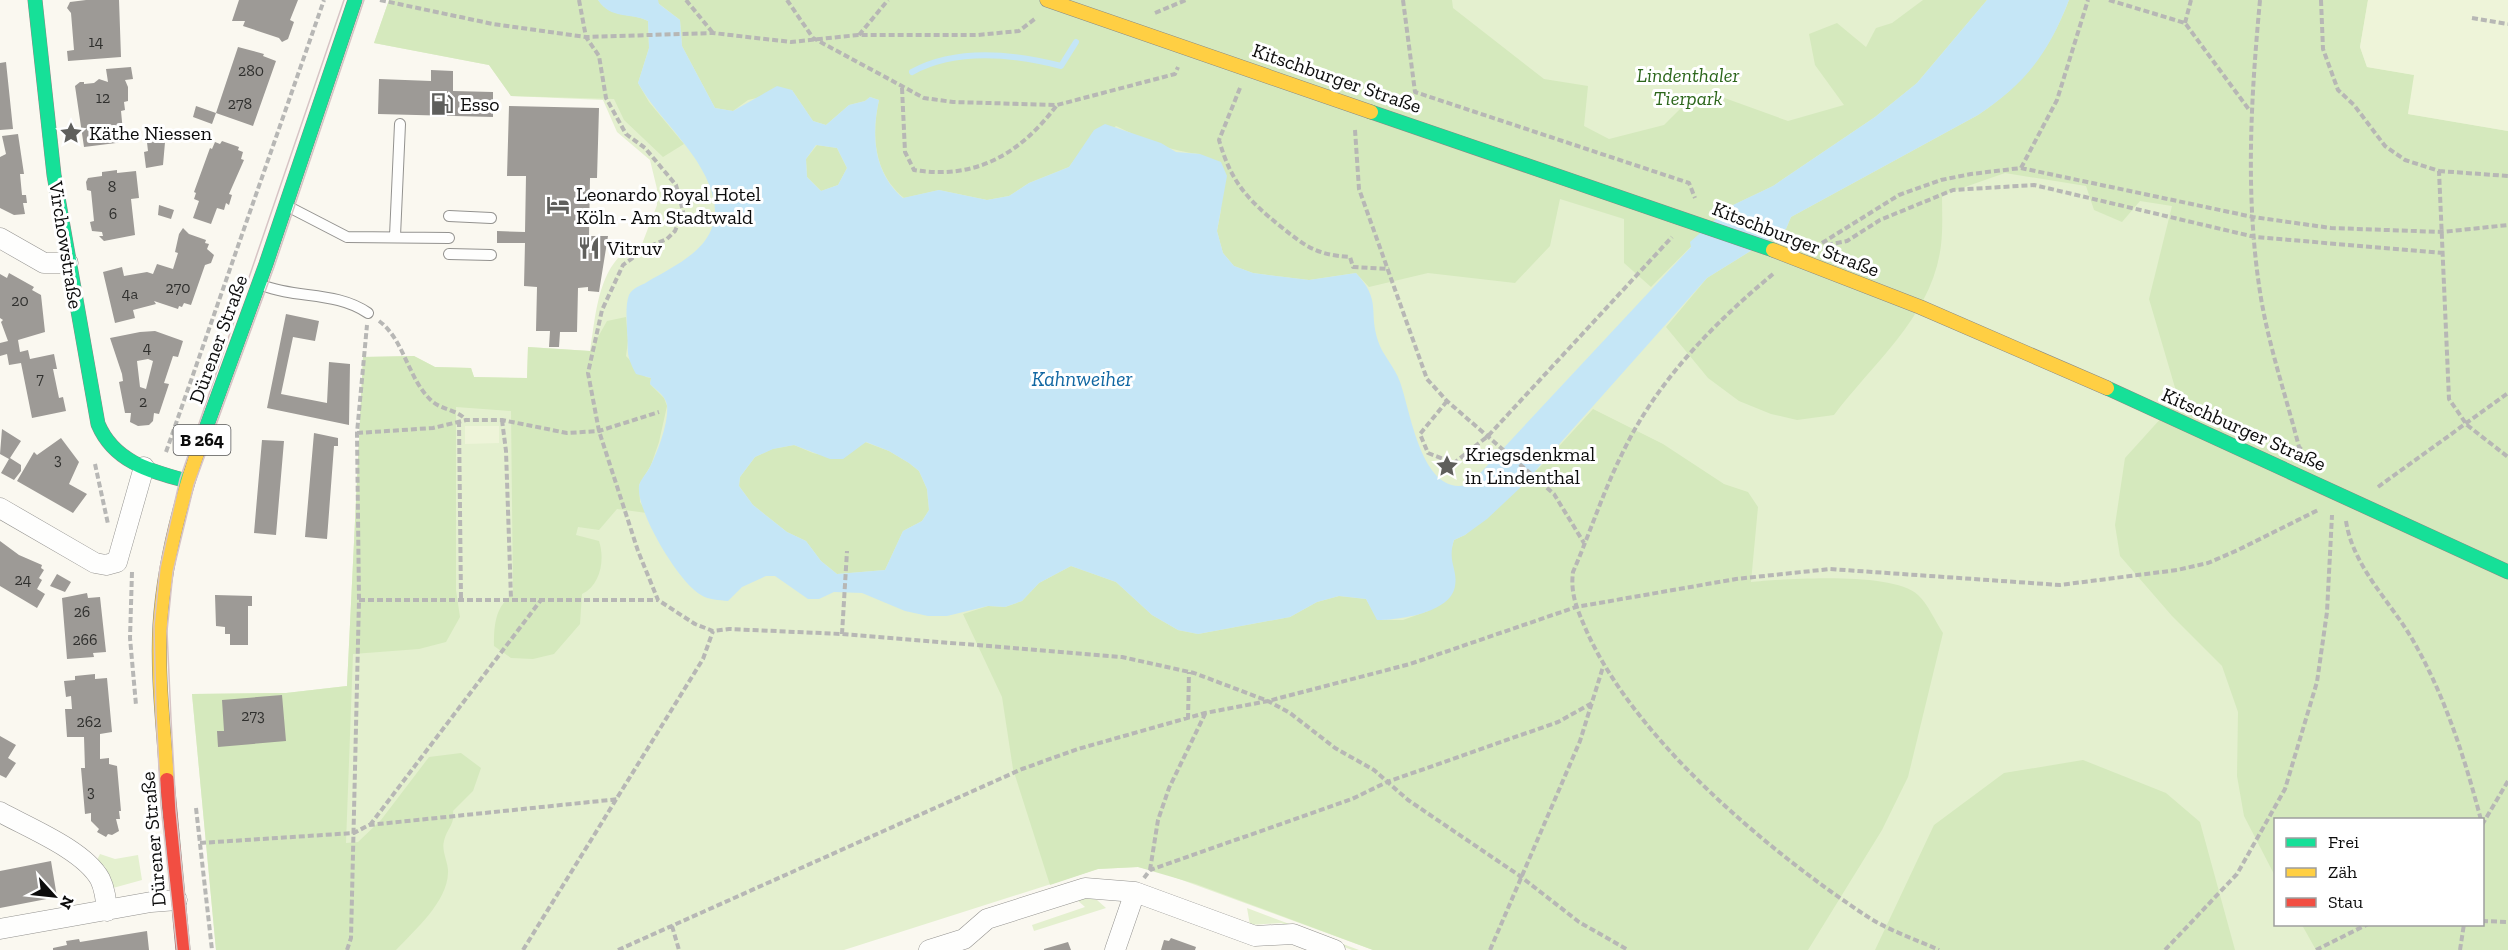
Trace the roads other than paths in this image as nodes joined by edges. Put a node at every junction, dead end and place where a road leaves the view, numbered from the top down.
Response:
1 (35, 0) edge
2 (355, 0) edge
3 (1043, 5) edge
4 (400, 124) dead end
5 (285, 205) junction
6 (449, 216) dead end
7 (491, 218) dead end
8 (395, 236) junction
9 (0, 238) edge
10 (449, 238) dead end
11 (449, 254) dead end
12 (491, 255) dead end
13 (68, 264) junction
14 (259, 284) junction
15 (368, 313) road end
16 (144, 466) junction
17 (187, 481) junction
18 (0, 508) edge
19 (2508, 572) edge
20 (0, 812) edge
21 (1135, 891) junction
22 (177, 900) junction
23 (107, 910) junction
24 (0, 929) edge
25 (183, 950) edge
26 (929, 950) edge
27 (1115, 950) edge
28 (1335, 950) edge

1 - 13 street, Virchowstraße
2 - 5 street, Dürener Straße / B 264
3 - 19 street, Kitschburger Straße
4 - 8 lane
5 - 8 lane
5 - 14 street, Dürener Straße / B 264
6 - 7 lane
8 - 10 lane
9 - 13 street
11 - 12 lane
13 - 16 street, Virchowstraße
14 - 15 lane
14 - 17 street, Dürener Straße / B 264
16 - 17 street, Virchowstraße
16 - 18 street
17 - 22 street, Dürener Straße / B 264
20 - 23 street
21 - 26 street
21 - 27 street
21 - 28 street
22 - 23 street
22 - 25 street, Dürener Straße / B 264
23 - 24 street

